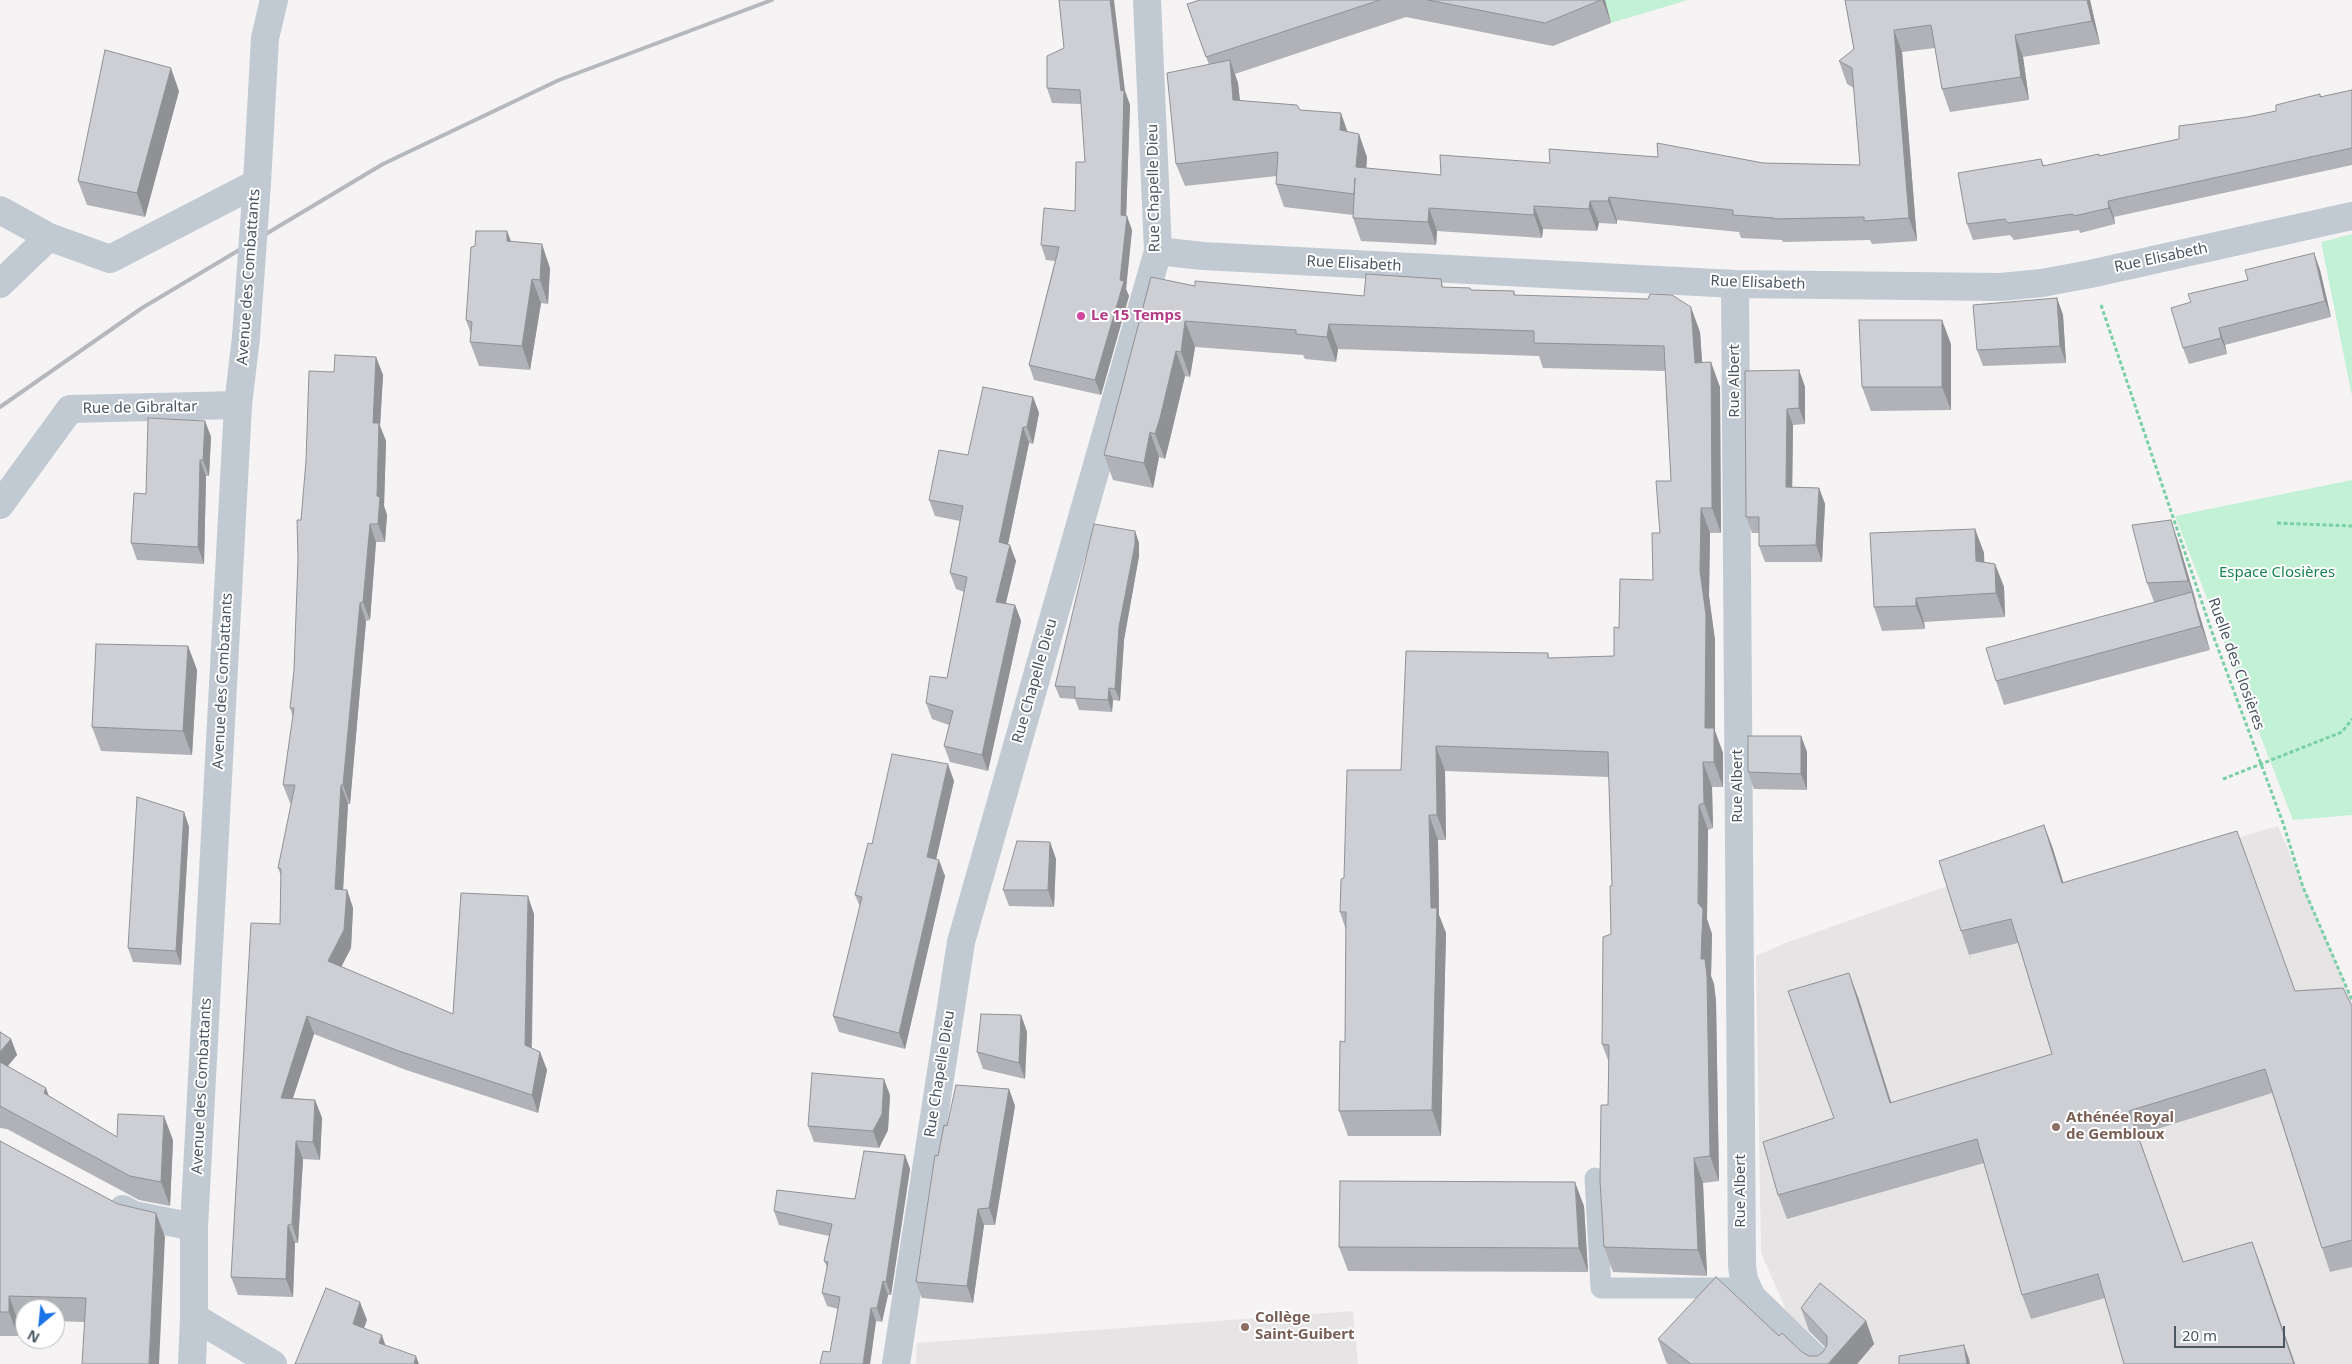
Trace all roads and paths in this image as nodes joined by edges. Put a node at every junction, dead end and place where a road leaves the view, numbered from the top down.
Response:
1 (274, 0) edge
2 (1147, 0) edge
3 (257, 183) junction
4 (0, 210) edge
5 (2352, 216) edge
6 (49, 237) junction
7 (1158, 251) junction
8 (2090, 274) junction
9 (0, 284) edge
10 (1734, 284) junction
11 (238, 405) junction
12 (0, 505) edge
13 (2277, 523) dead end
14 (2352, 526) edge
15 (2352, 719) edge
16 (2261, 765) junction
17 (2222, 779) dead end
18 (2352, 1000) edge
19 (1595, 1178) dead end
20 (101, 1197) edge
21 (194, 1227) junction
22 (1747, 1288) junction
23 (194, 1317) junction
24 (192, 1364) edge
25 (273, 1364) edge
26 (896, 1364) edge
27 (1821, 1364) edge

1 - 3 street, Avenue des Combattants
2 - 7 street, Rue Chapelle Dieu
3 - 6 street
3 - 11 street, Avenue des Combattants, bridge
4 - 6 street
5 - 8 street, Rue Elisabeth
6 - 9 street
7 - 10 street, Rue Elisabeth
7 - 26 street, Rue Chapelle Dieu
8 - 10 street, Rue Elisabeth
8 - 16 path, Ruelle des Closières
10 - 22 street, Rue Albert
11 - 12 street, Rue de Gibraltar
11 - 21 street, Avenue des Combattants
13 - 14 path
15 - 16 path
16 - 17 path
16 - 18 path, Ruelle des Closières
19 - 22 lane
20 - 21 street
21 - 23 street, Avenue des Combattants
22 - 27 street, Rue Albert
23 - 24 street, Avenue des Combattants
23 - 25 street

